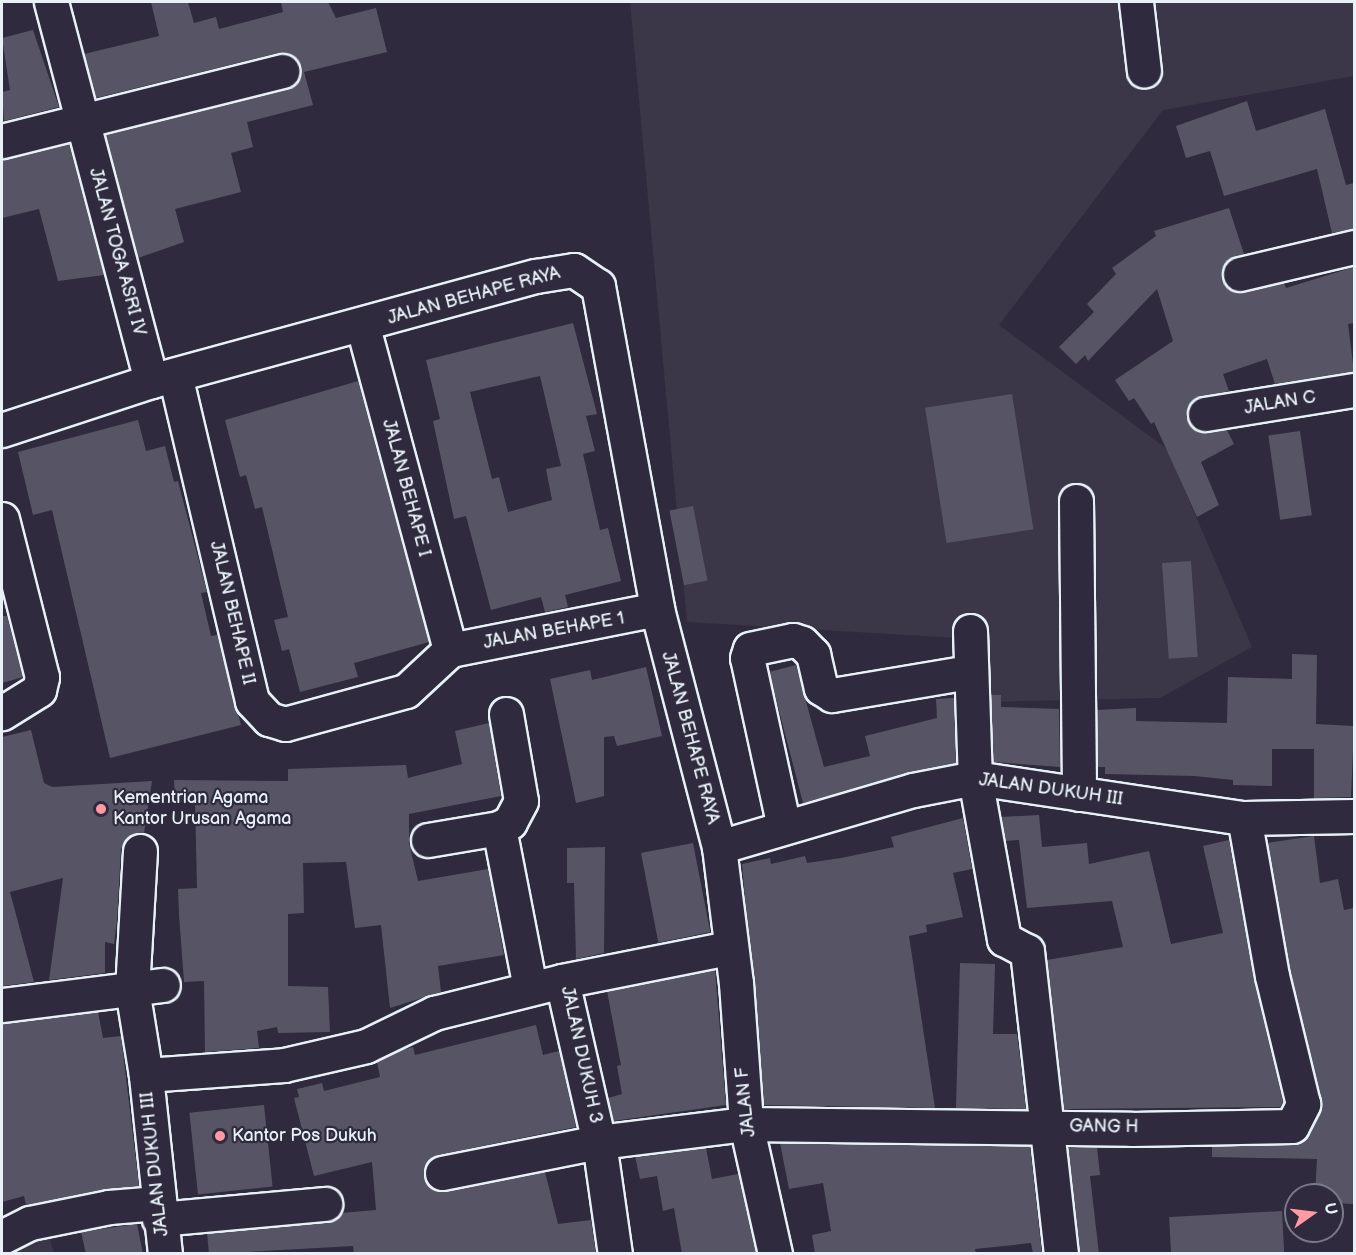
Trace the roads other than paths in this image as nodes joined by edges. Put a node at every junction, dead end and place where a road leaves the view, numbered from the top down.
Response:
1 (51, 2) edge
2 (1136, 2) edge
3 (282, 71) dead end
4 (1144, 72) dead end
5 (84, 123) junction
6 (2, 141) edge
7 (1354, 247) edge
8 (1240, 274) dead end
9 (363, 327) junction
10 (163, 378) junction
11 (1354, 390) edge
12 (1205, 414) dead end
13 (2, 430) edge
14 (1076, 501) dead end
15 (2, 519) edge
16 (657, 609) junction
17 (970, 631) dead end
18 (450, 650) junction
19 (969, 672) junction
20 (2, 713) edge
21 (506, 714) dead end
22 (975, 778) junction
23 (1079, 794) junction
24 (1354, 816) edge
25 (1244, 818) junction
26 (784, 827) junction
27 (499, 828) junction
28 (428, 840) dead end
29 (719, 847) junction
30 (140, 851) dead end
31 (728, 948) junction
32 (562, 981) junction
33 (163, 985) dead end
34 (530, 988) junction
35 (132, 989) junction
36 (2, 1005) edge
37 (146, 1075) junction
38 (746, 1124) junction
39 (1044, 1126) junction
40 (599, 1142) junction
41 (442, 1173) dead end
42 (325, 1204) dead end
43 (159, 1211) junction
44 (2, 1236) edge
45 (165, 1254) edge
46 (615, 1254) edge
47 (775, 1254) edge
48 (1061, 1254) edge

1 - 5 street, JALAN TOGA ASRI IV
2 - 4 street
3 - 5 street
5 - 6 street
5 - 10 street, JALAN TOGA ASRI IV
7 - 8 street
9 - 10 street, JALAN BEHAPE RAYA
9 - 16 street, JALAN BEHAPE RAYA
9 - 18 street, JALAN BEHAPE I
10 - 13 street, JALAN BEHAPE RAYA
10 - 18 street, JALAN BEHAPE II
11 - 12 street, JALAN C
14 - 23 street
15 - 20 street
16 - 18 street, JALAN BEHAPE 1
16 - 29 street, JALAN BEHAPE RAYA
17 - 19 street
19 - 22 street
19 - 26 street
21 - 27 street
22 - 23 street, JALAN DUKUH III
22 - 26 street, JALAN DUKUH III
22 - 39 street
23 - 25 street, JALAN DUKUH III
24 - 25 street, JALAN DUKUH III
25 - 39 street, GANG H
26 - 29 street, JALAN DUKUH III
27 - 28 street
27 - 34 street
29 - 31 street
30 - 35 street, JALAN DUKUH III
31 - 32 street, JALAN DUKUH 3
31 - 38 street, JALAN F
32 - 34 street, JALAN DUKUH III
32 - 40 street, JALAN DUKUH 3
33 - 35 street
34 - 37 street, JALAN DUKUH III
35 - 36 street
35 - 37 street, JALAN DUKUH III
37 - 43 street, JALAN DUKUH III
38 - 39 street, GANG H
38 - 40 street, GANG H
38 - 47 street, JALAN F
39 - 48 street
40 - 41 street, GANG H
40 - 46 street, JALAN DUKUH 3
42 - 43 street
43 - 44 street
43 - 45 street, JALAN DUKUH III

